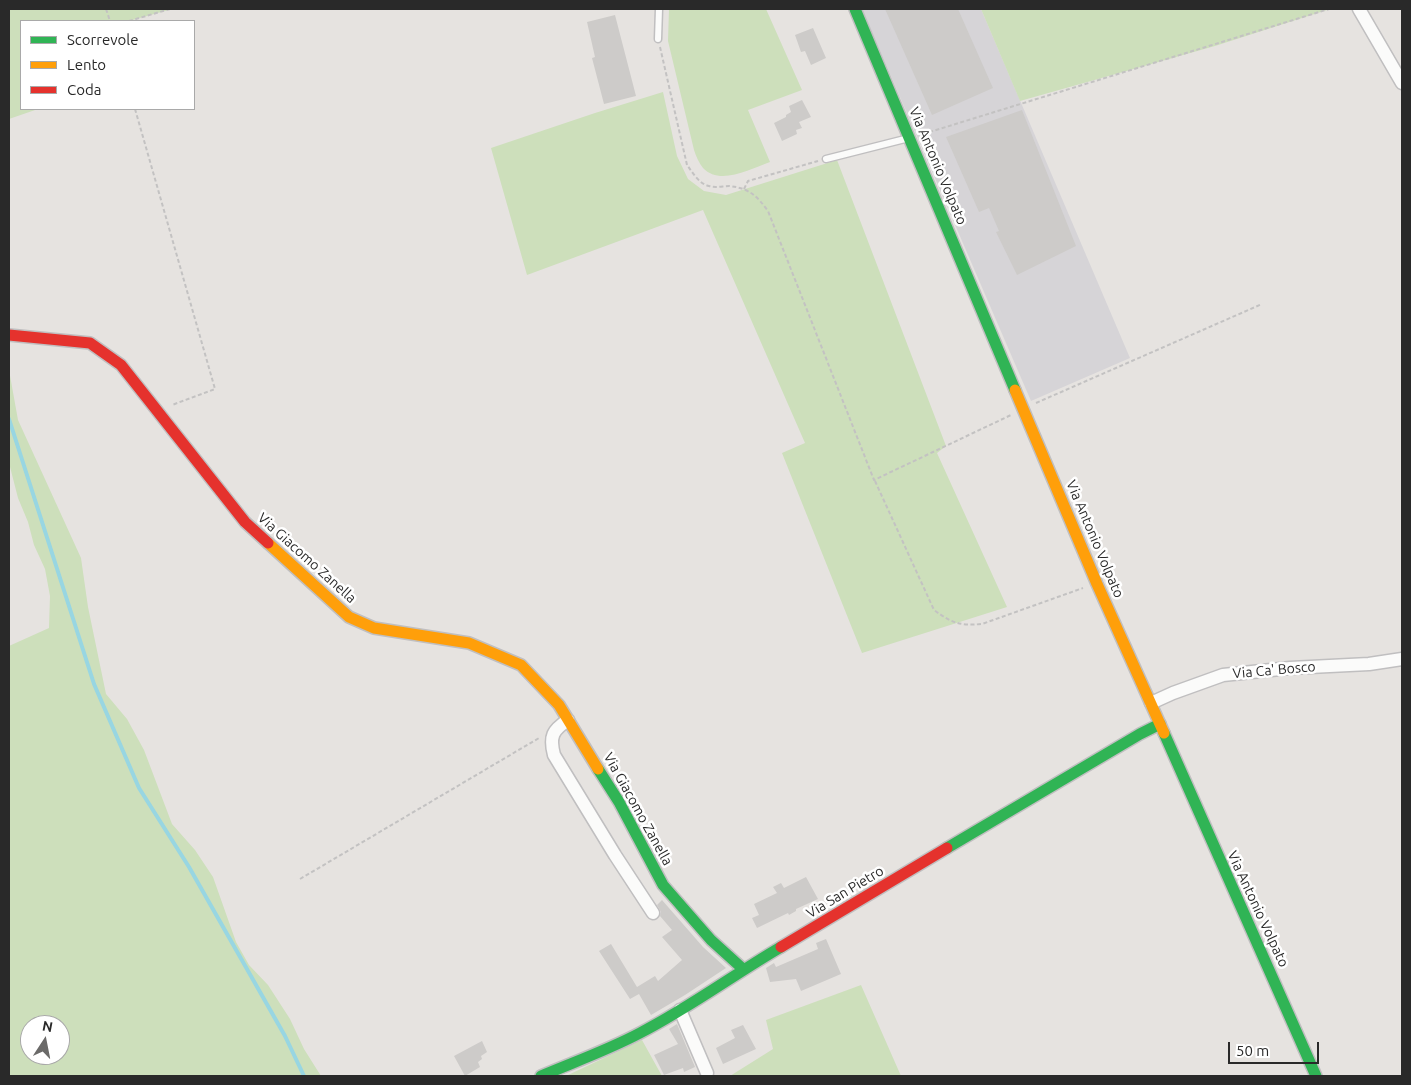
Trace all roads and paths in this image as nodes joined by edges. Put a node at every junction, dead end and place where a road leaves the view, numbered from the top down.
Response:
1 (170, 9) edge
2 (659, 9) edge
3 (855, 9) edge
4 (1329, 9) edge
5 (1359, 9) edge
6 (132, 20) edge
7 (658, 40) joint
8 (1402, 83) edge
9 (135, 110) edge
10 (910, 138) junction
11 (826, 159) joint
12 (744, 189) junction
13 (1262, 304) dead end
14 (9, 335) edge
15 (1024, 408) junction
16 (156, 410) junction
17 (874, 480) junction
18 (1097, 584) junction
19 (1402, 659) edge
20 (1151, 704) junction
21 (568, 720) junction
22 (1160, 724) junction
23 (539, 738) dead end
24 (300, 879) dead end
25 (653, 913) dead end
26 (744, 969) junction
27 (680, 1010) junction
28 (705, 1070) dead end
29 (541, 1076) edge
30 (1316, 1076) edge

1 - 6 path
2 - 7 lane
3 - 10 street, Via Antonio Volpato
4 - 10 path
5 - 8 street
7 - 12 path
9 - 16 path
10 - 11 lane
10 - 15 street, Via Antonio Volpato
11 - 12 path
12 - 17 path
13 - 15 path
14 - 16 street, Via Giacomo Zanella
15 - 17 path
15 - 18 street, Via Antonio Volpato
16 - 21 street, Via Giacomo Zanella
17 - 18 path
18 - 20 street, Via Antonio Volpato
19 - 20 street, Via Ca' Bosco
20 - 22 street, Via Antonio Volpato
21 - 25 street
21 - 26 street, Via Giacomo Zanella
22 - 26 street, Via San Pietro
22 - 30 street, Via Antonio Volpato
23 - 24 path
26 - 27 street, Via San Pietro
27 - 28 street
27 - 29 street, Via San Pietro

